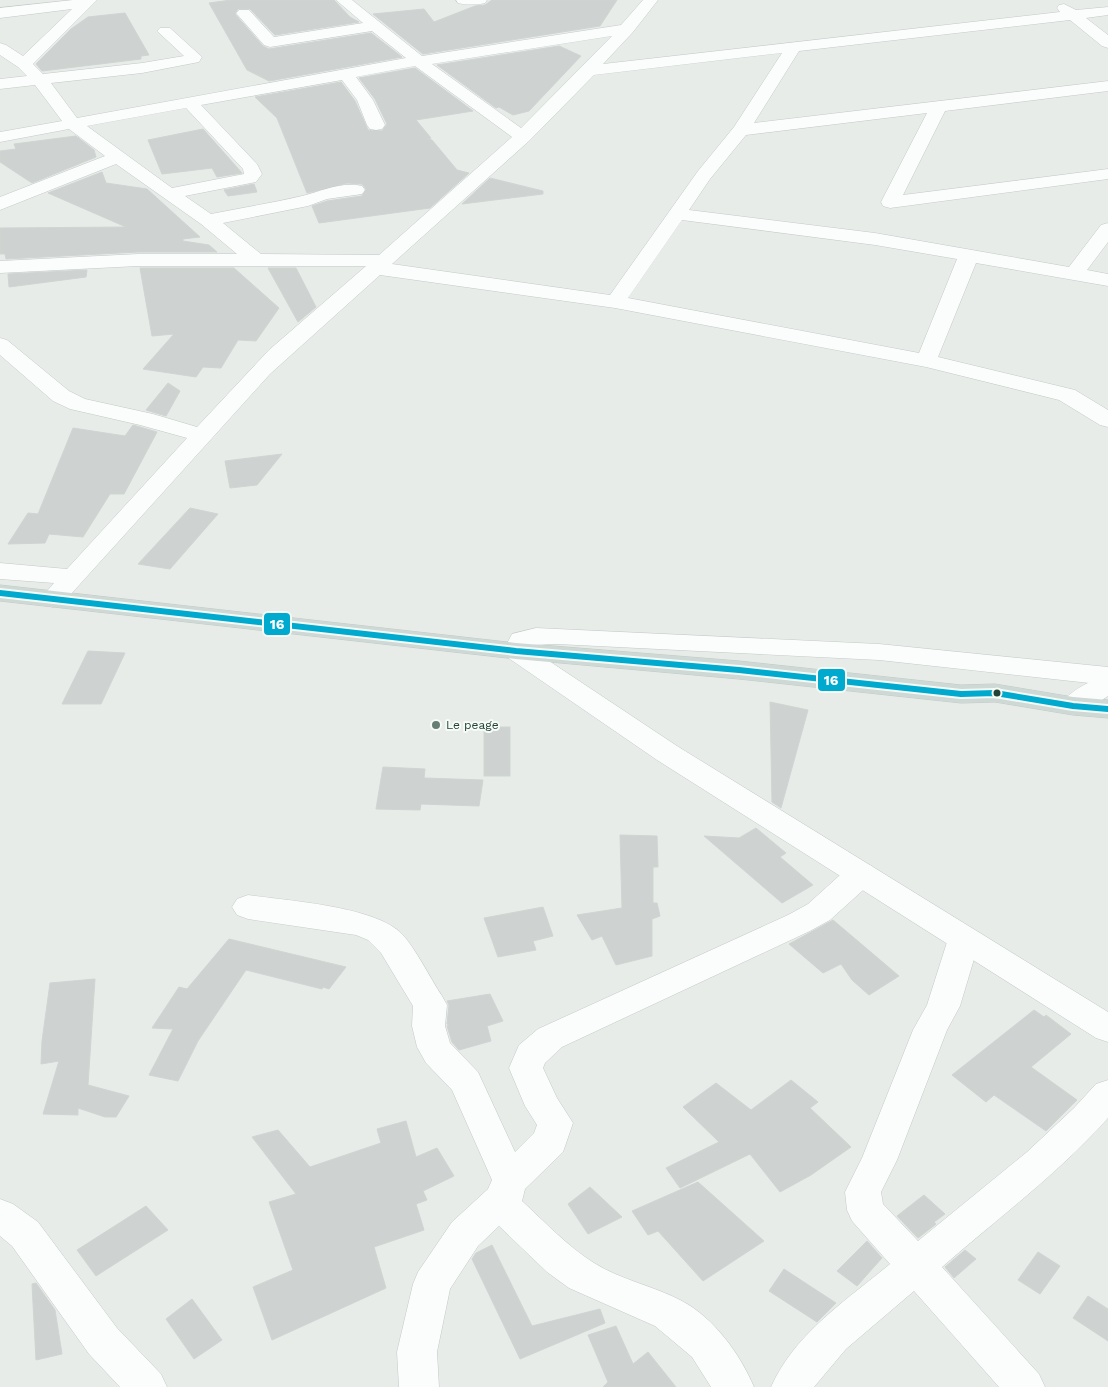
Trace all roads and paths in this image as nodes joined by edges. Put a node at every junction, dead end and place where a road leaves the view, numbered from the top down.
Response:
1 (343, 0) edge
2 (463, 0) edge
3 (480, 0) edge
4 (651, 0) edge
5 (1053, 0) edge
6 (88, 2) edge
7 (4, 8) edge
8 (1108, 11) edge
9 (244, 13) dead end
10 (1073, 15) junction
11 (375, 26) junction
12 (628, 28) junction
13 (165, 31) dead end
14 (1108, 43) edge
15 (794, 46) junction
16 (0, 48) edge
17 (418, 62) junction
18 (24, 64) junction
19 (591, 70) junction
20 (346, 74) junction
21 (40, 80) junction
22 (0, 84) edge
23 (1108, 86) edge
24 (190, 103) junction
25 (938, 108) junction
26 (73, 124) junction
27 (376, 126) dead end
28 (741, 130) junction
29 (0, 137) edge
30 (523, 137) junction
31 (119, 157) junction
32 (1108, 174) edge
33 (356, 190) dead end
34 (170, 194) junction
35 (0, 204) edge
36 (678, 214) junction
37 (208, 220) junction
38 (883, 220) junction
39 (1108, 230) edge
40 (968, 257) junction
41 (257, 261) junction
42 (380, 265) junction
43 (0, 267) edge
44 (1074, 274) junction
45 (1108, 280) edge
46 (615, 302) junction
47 (0, 344) edge
48 (926, 360) junction
49 (1067, 395) junction
50 (1108, 399) edge
51 (1108, 420) edge
52 (201, 435) junction
53 (0, 571) edge
54 (73, 577) junction
55 (0, 593) edge
56 (54, 599) junction
57 (516, 651) junction
58 (1108, 676) edge
59 (1108, 684) edge
60 (1073, 706) junction
61 (1108, 709) edge
62 (861, 874) junction
63 (248, 908) dead end
64 (964, 938) junction
65 (1108, 1029) edge
66 (1108, 1094) edge
67 (507, 1190) junction
68 (0, 1215) edge
69 (916, 1266) junction
70 (147, 1387) edge
71 (419, 1387) edge
72 (734, 1387) edge
73 (791, 1387) edge
74 (1025, 1387) edge

1 - 11 street
2 - 3 street
4 - 12 street
5 - 10 street
6 - 7 street
6 - 18 street
8 - 10 street
9 - 11 street
10 - 14 street
10 - 15 street
11 - 17 street
12 - 17 street
12 - 19 street
13 - 21 street
15 - 19 street
15 - 28 street
16 - 18 street
17 - 20 street
17 - 30 street
18 - 21 street
19 - 30 street
20 - 24 street
20 - 27 street
21 - 22 street
21 - 26 street
23 - 25 street
24 - 26 street
24 - 34 street
25 - 28 street
25 - 38 street
26 - 29 street
26 - 31 street
28 - 36 street
30 - 42 street
31 - 34 street
31 - 35 street
32 - 38 street
33 - 37 street
34 - 37 street
36 - 38 street
36 - 46 street
37 - 41 street
38 - 40 street
39 - 44 street
40 - 44 street
40 - 48 street
41 - 42 street
41 - 43 street
42 - 46 street
42 - 52 street
44 - 45 street
46 - 48 street
47 - 52 street
48 - 49 street
49 - 50 street
49 - 51 street
52 - 54 street
53 - 54 street
54 - 56 street
55 - 56 main road
56 - 57 main road
57 - 58 street
57 - 60 main road
57 - 62 street
59 - 60 street
60 - 61 main road
62 - 64 street
62 - 67 street
63 - 67 street
64 - 65 street
64 - 69 street
66 - 69 street
67 - 71 street
67 - 72 street
68 - 70 street
69 - 73 street
69 - 74 street

